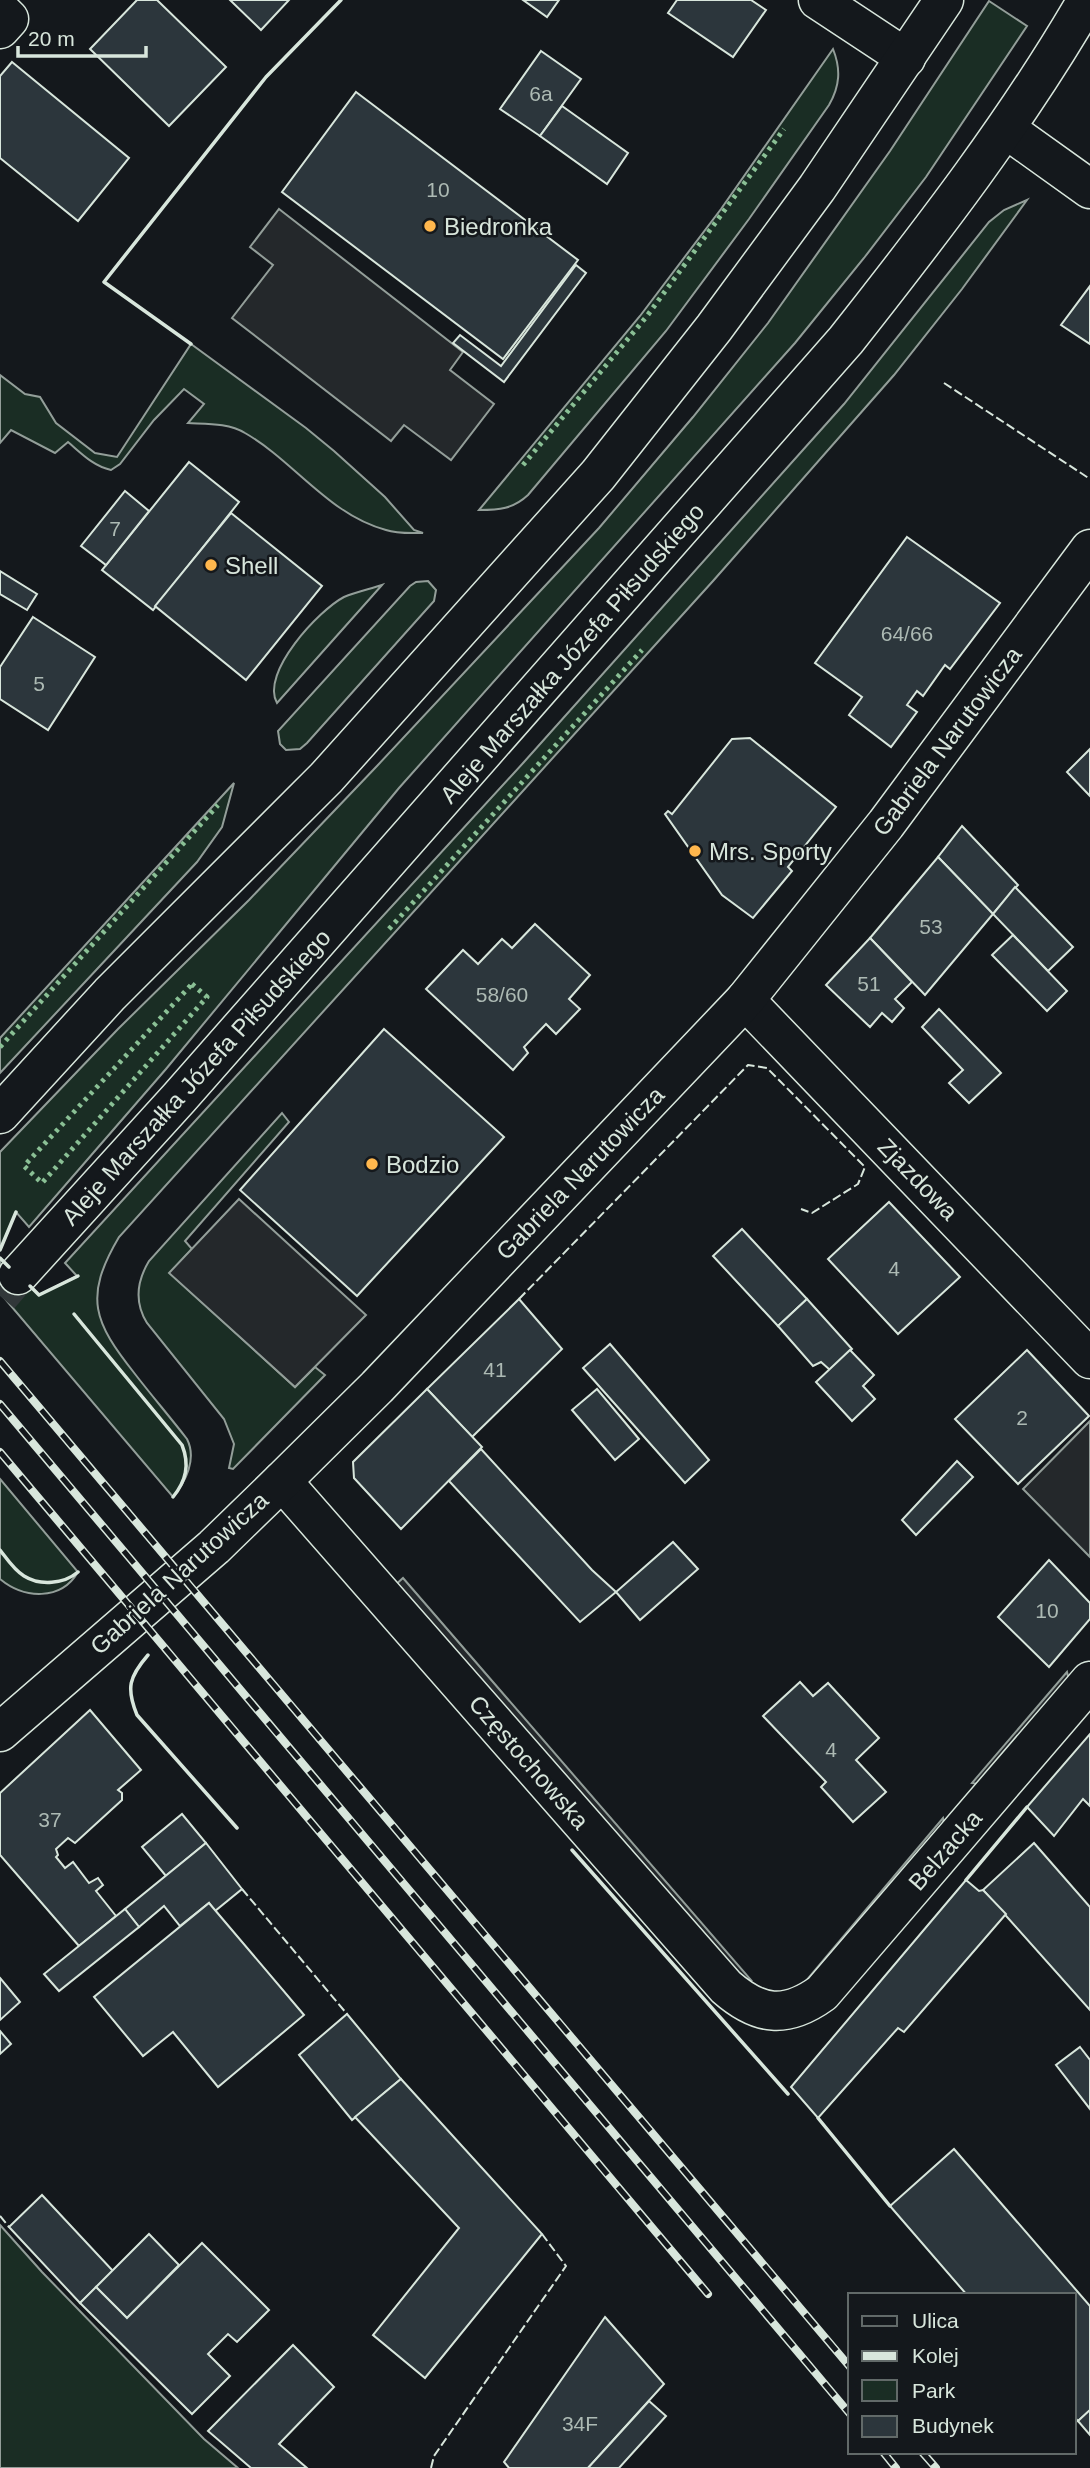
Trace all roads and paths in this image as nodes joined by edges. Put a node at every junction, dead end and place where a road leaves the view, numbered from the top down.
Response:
1 (818, 0) edge
2 (944, 0) edge
3 (1087, 0) edge
4 (0, 10) edge
5 (0, 29) edge
6 (906, 58) junction
7 (1006, 129) junction
8 (1090, 188) edge
9 (1090, 549) edge
10 (745, 1000) junction
11 (0, 1114) edge
12 (18, 1275) tunnel mouth
13 (1090, 1359) edge
14 (282, 1481) junction
15 (1090, 1681) edge
16 (0, 1732) edge
17 (794, 2009) joint

1 - 6 street
2 - 6 street
3 - 7 street, Aleje Marszałka Józefa Piłsudskiego
4 - 5 street
6 - 11 street
7 - 8 street
7 - 12 street, Aleje Marszałka Józefa Piłsudskiego
9 - 10 street, Gabriela Narutowicza
10 - 13 street, Zjazdowa
10 - 14 street, Gabriela Narutowicza
14 - 16 street, Gabriela Narutowicza
14 - 17 street, Częstochowska
15 - 17 street, Belzacka

